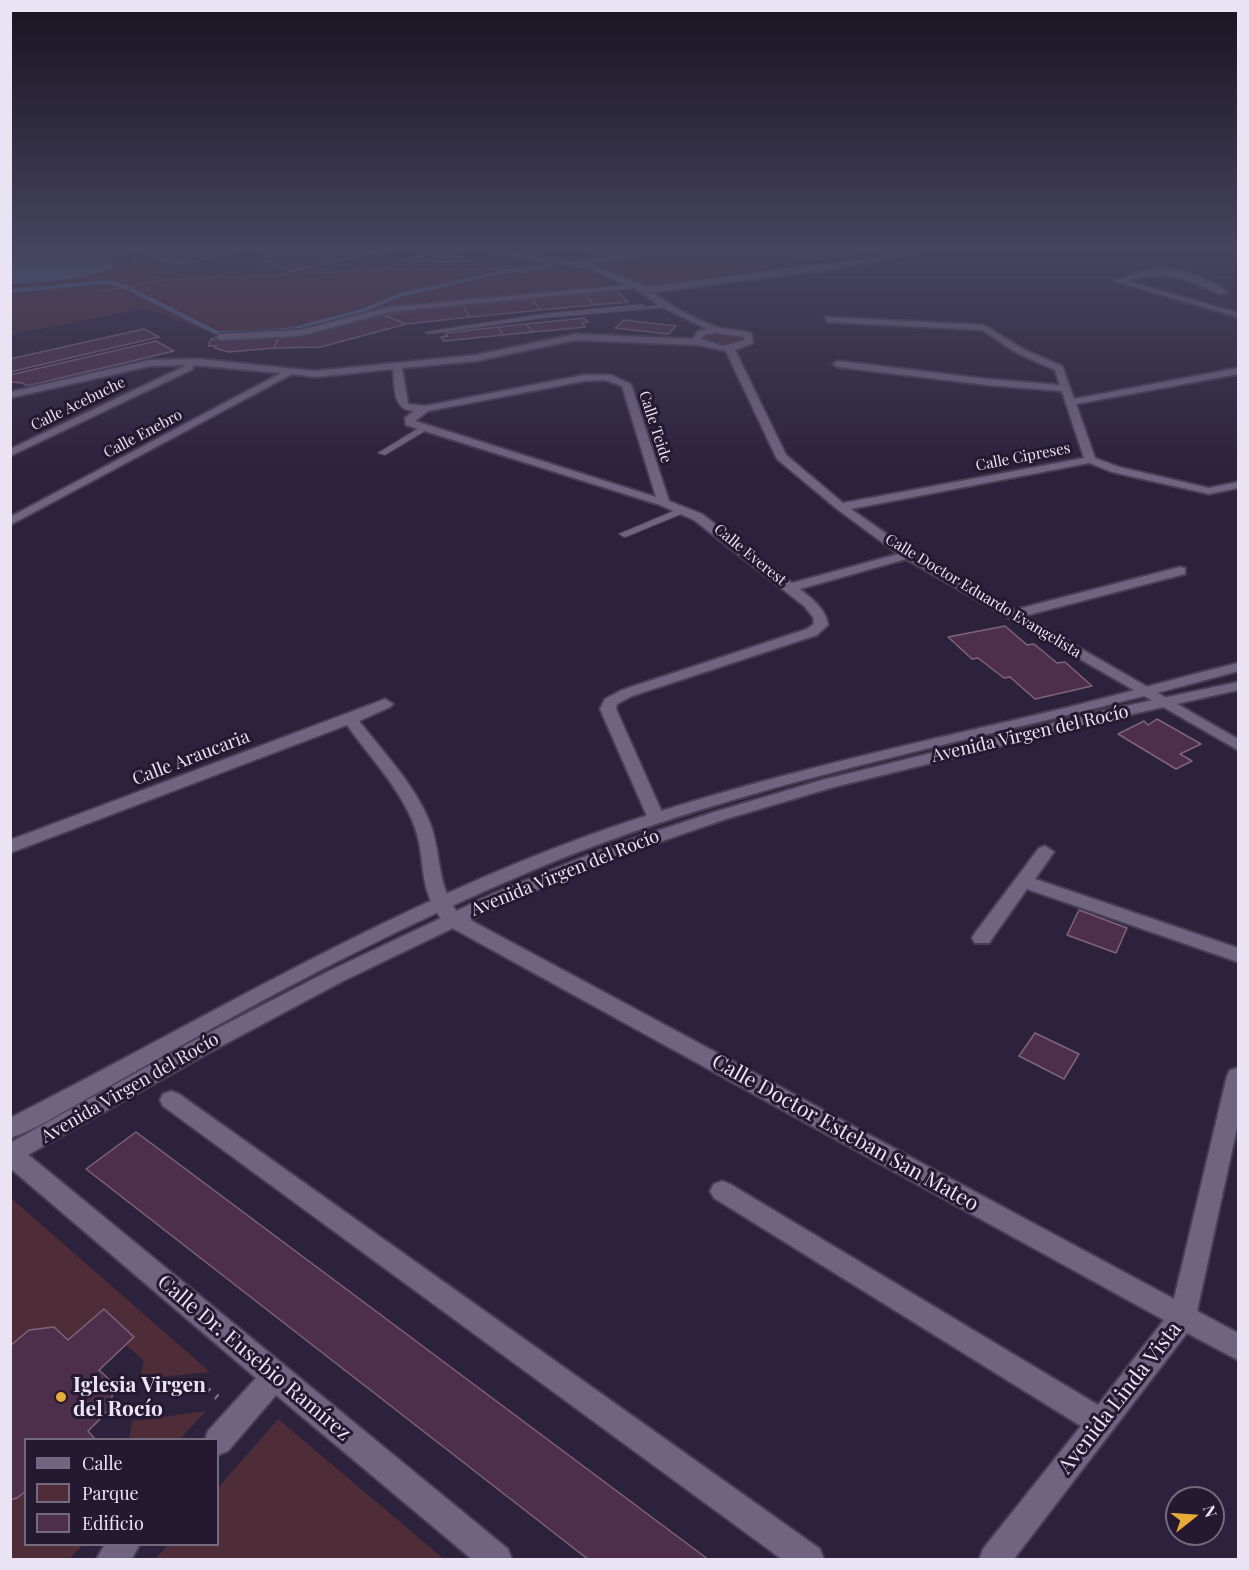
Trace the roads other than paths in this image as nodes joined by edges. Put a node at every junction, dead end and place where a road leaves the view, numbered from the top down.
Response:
1 (326, 326) edge
2 (474, 326) edge
3 (708, 326) edge
4 (954, 326) edge
5 (715, 330) junction
6 (429, 332) dead end
7 (220, 337) dead end
8 (698, 342) junction
9 (729, 348) junction
10 (838, 364) dead end
11 (397, 365) junction
12 (190, 367) dead end
13 (1239, 371) edge
14 (290, 372) junction
15 (1065, 388) junction
16 (10, 395) edge
17 (1072, 402) junction
18 (425, 409) junction
19 (422, 429) junction
20 (10, 453) edge
21 (382, 453) dead end
22 (1090, 460) junction
23 (1239, 485) edge
24 (664, 503) junction
25 (842, 507) junction
26 (10, 510) edge
27 (682, 510) junction
28 (26, 514) junction
29 (10, 522) edge
30 (624, 534) dead end
31 (909, 555) junction
32 (1180, 571) dead end
33 (790, 588) junction
34 (1012, 615) junction
35 (1239, 667) edge
36 (1239, 686) edge
37 (1156, 698) junction
38 (385, 704) dead end
39 (350, 719) junction
40 (1239, 745) edge
41 (657, 819) junction
42 (10, 846) edge
43 (1045, 852) dead end
44 (1023, 881) junction
45 (446, 912) junction
46 (981, 938) dead end
47 (1239, 955) edge
48 (1239, 1076) edge
49 (171, 1100) dead end
50 (1234, 1114) edge
51 (11, 1147) edge
52 (722, 1191) dead end
53 (1183, 1317) junction
54 (1239, 1347) edge
55 (275, 1377) junction
56 (1101, 1422) junction
57 (219, 1440) edge
58 (124, 1546) edge
59 (111, 1560) edge
60 (497, 1560) edge
61 (809, 1560) edge
62 (994, 1560) edge

1 - 7 street
2 - 6 lane
3 - 5 street
4 - 15 street, Calle Cipreses
5 - 8 street
5 - 9 street
8 - 9 street
8 - 11 street
9 - 25 street, Calle Doctor Eduardo Evangelista
10 - 15 street
11 - 14 street
11 - 18 street
12 - 20 street, Calle Acebuche
13 - 17 street
14 - 16 street
14 - 28 street, Calle Enebro
15 - 17 street, Calle Cipreses
17 - 22 street, Calle Cipreses
18 - 19 street
18 - 24 street, Calle Teide
19 - 21 lane
19 - 24 street, Calle Everest
22 - 23 street
22 - 25 street, Calle Cipreses
24 - 27 street, Calle Everest
25 - 31 street, Calle Doctor Eduardo Evangelista
26 - 28 street
27 - 30 lane
27 - 33 street, Calle Everest
28 - 29 street, Calle Enebro
31 - 33 street
31 - 34 street, Calle Doctor Eduardo Evangelista
32 - 34 street
33 - 41 street, Calle Everest
34 - 37 street, Calle Doctor Eduardo Evangelista
35 - 37 street
36 - 37 street
37 - 40 street, Calle Doctor Eduardo Evangelista
37 - 41 street, Avenida Virgen del Rocío
37 - 45 street, Avenida Virgen del Rocío
38 - 39 street, Calle Araucaria
39 - 42 street, Calle Araucaria
39 - 45 street
41 - 45 street, Avenida Virgen del Rocío
43 - 44 street
44 - 46 street
44 - 47 street
45 - 51 street, Avenida Virgen del Rocío
45 - 51 street, Avenida Virgen del Rocío
45 - 53 street, Calle Doctor Esteban San Mateo
48 - 50 street, Avenida Linda Vista
49 - 61 street
50 - 53 street, Avenida Linda Vista
51 - 55 street, Calle Dr. Eusebio Ramírez
52 - 56 street
53 - 54 street, Calle Doctor Esteban San Mateo
53 - 56 street, Avenida Linda Vista
55 - 57 street
55 - 60 street, Calle Dr. Eusebio Ramírez
56 - 62 street, Avenida Linda Vista
58 - 59 street

